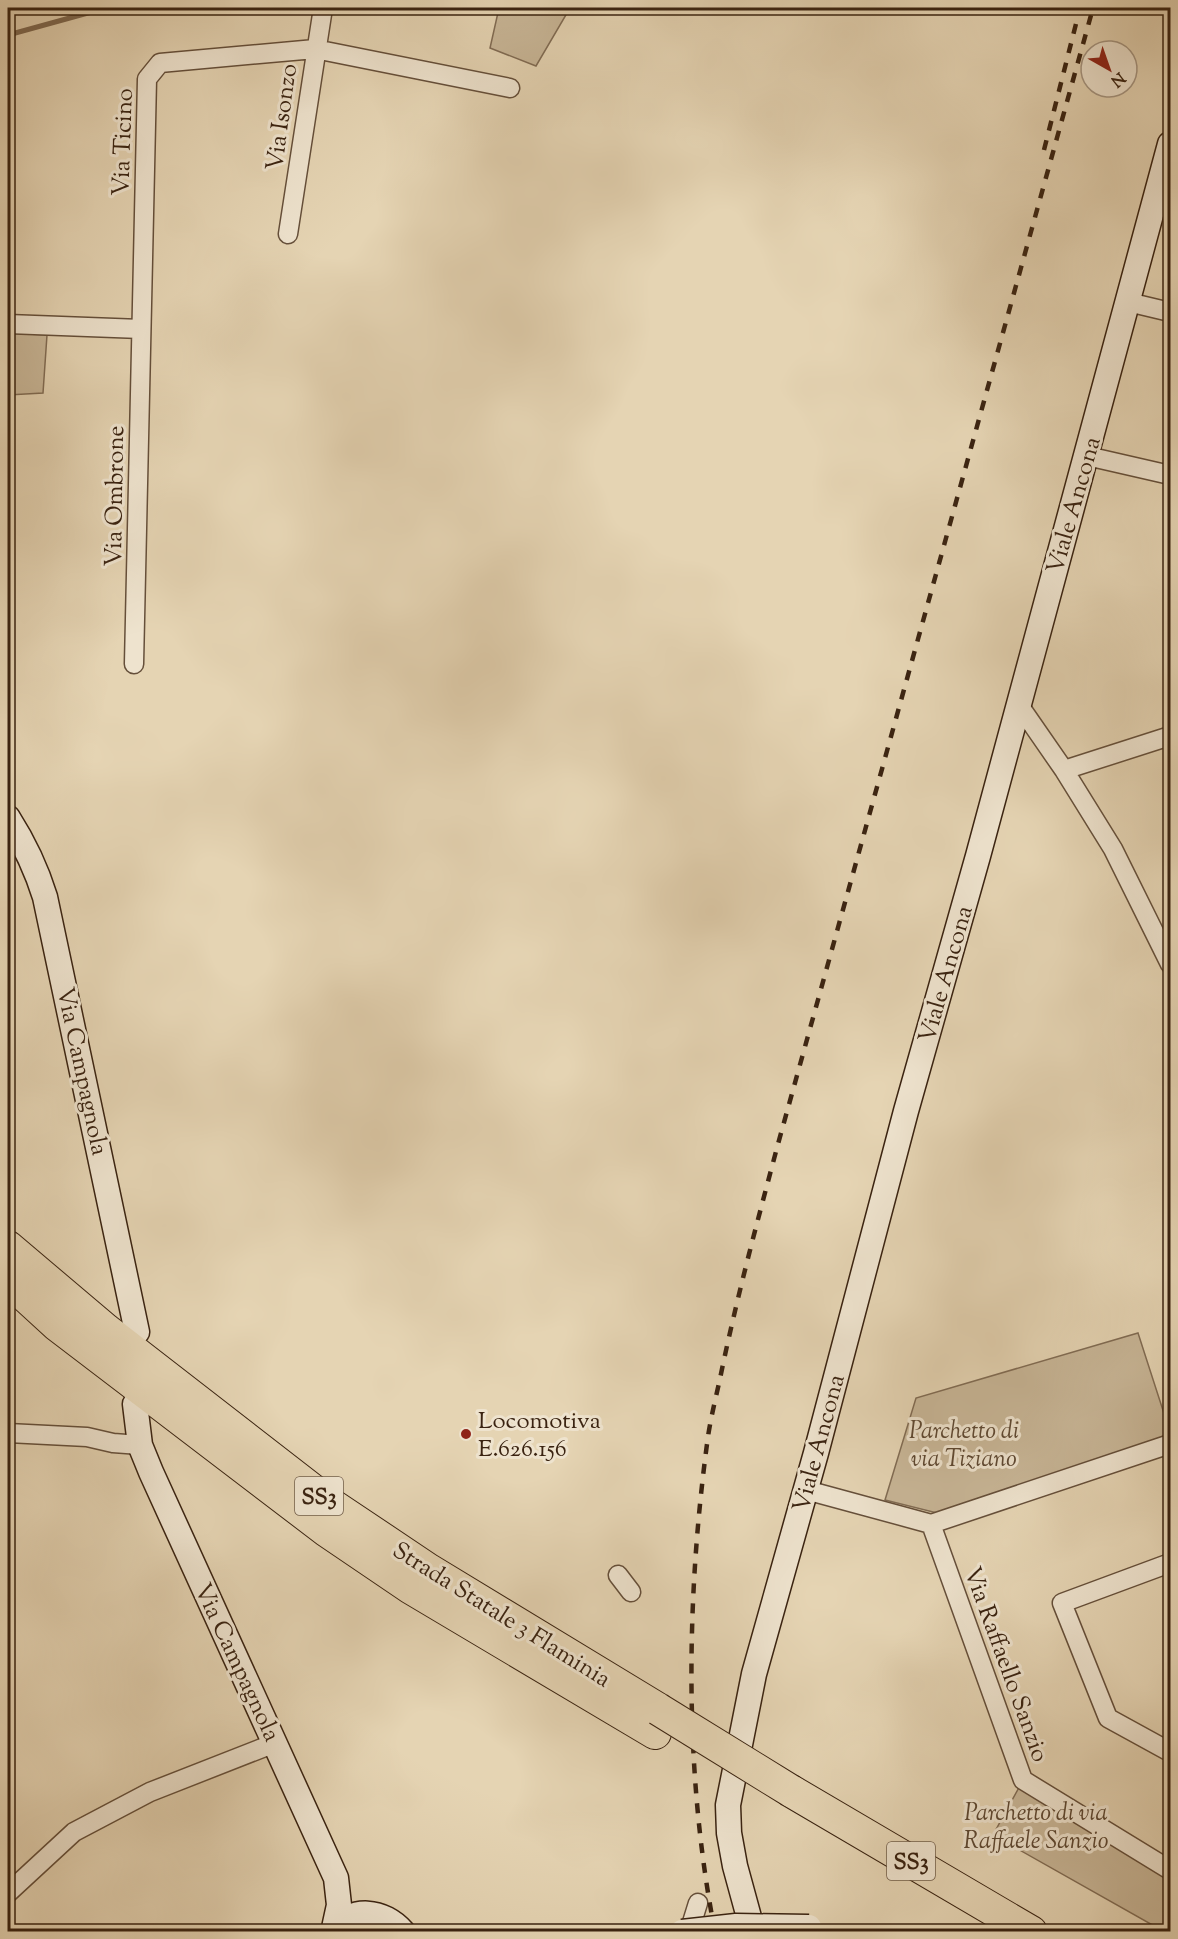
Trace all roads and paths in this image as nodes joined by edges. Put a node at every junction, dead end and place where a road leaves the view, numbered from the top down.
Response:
1 (323, 8) edge
2 (315, 50) junction
3 (510, 88) dead end
4 (1170, 148) edge
5 (288, 234) dead end
6 (1128, 302) junction
7 (1170, 312) edge
8 (8, 324) edge
9 (141, 329) junction
10 (1087, 456) junction
11 (1170, 475) edge
12 (134, 664) dead end
13 (1019, 705) junction
14 (1170, 736) edge
15 (1064, 770) junction
16 (8, 818) edge
17 (1170, 964) edge
18 (8, 1233) edge
19 (8, 1247) edge
20 (8, 1281) edge
21 (52, 1285) junction
22 (8, 1291) edge
23 (57, 1325) junction
24 (137, 1332) dead end
25 (135, 1404) dead end
26 (8, 1433) edge
27 (1170, 1443) edge
28 (140, 1445) junction
29 (806, 1490) junction
30 (931, 1524) junction
31 (1170, 1563) edge
32 (618, 1575) dead end
33 (631, 1592) dead end
34 (657, 1721) junction
35 (275, 1743) junction
36 (1170, 1752) edge
37 (786, 1800) junction
38 (1170, 1870) edge
39 (336, 1878) junction
40 (8, 1893) edge
41 (698, 1903) dead end
42 (380, 1914) junction
43 (817, 1929) edge
44 (333, 1930) edge
45 (403, 1932) edge
46 (682, 1932) edge
47 (689, 1932) edge
48 (753, 1932) edge
49 (989, 1932) edge
50 (1031, 1932) edge

1 - 2 street, Via Isonzo
2 - 3 street, Via Ticino
2 - 5 street, Via Isonzo
2 - 9 street, Via Ticino
4 - 6 main road, Viale Ancona
6 - 7 street
6 - 10 main road, Viale Ancona
8 - 9 street
9 - 12 street, Via Ombrone
10 - 11 street
10 - 13 main road, Viale Ancona
13 - 15 street
13 - 29 main road, Viale Ancona
14 - 15 street
15 - 17 street
16 - 24 main road, Via Campagnola
18 - 21 highway
19 - 21 highway, Strada Statale 3 Flaminia / SS3
20 - 23 highway, Strada Statale 3 Flaminia / SS3
21 - 34 highway, Strada Statale 3 Flaminia / SS3
22 - 23 highway
23 - 34 highway, Strada Statale 3 Flaminia / SS3
25 - 28 main road, Via Campagnola
26 - 28 street
27 - 30 street
28 - 35 main road, Via Campagnola
29 - 30 street
29 - 48 main road, Viale Ancona
30 - 38 street, Via Raffaello Sanzio
31 - 36 street
32 - 33 street
34 - 37 highway, Strada Statale 3 Flaminia / SS3, bridge
35 - 39 main road, Via Campagnola
35 - 40 street
37 - 49 highway, Strada Statale 3 Flaminia / SS3
37 - 50 highway, Strada Statale 3 Flaminia / SS3
39 - 42 main road, Via Campagnola
39 - 44 main road, Via Campagnola
41 - 47 street
42 - 44 main road, Via Campagnola
42 - 45 main road, Via Campagnola
43 - 46 main road, bridge

